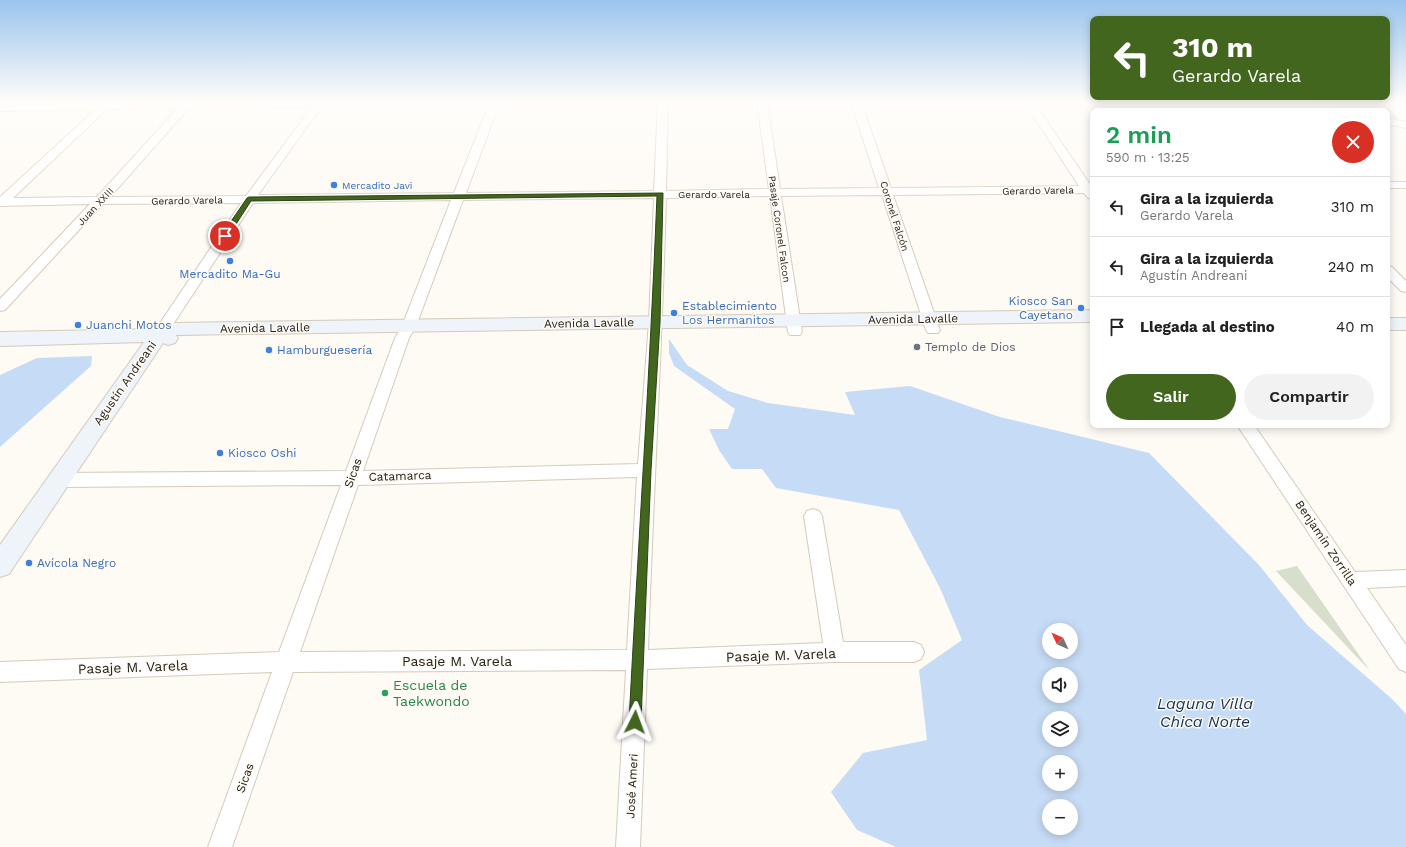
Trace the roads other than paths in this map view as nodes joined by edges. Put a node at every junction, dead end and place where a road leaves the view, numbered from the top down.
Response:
1 (65, 142) edge
2 (154, 142) edge
3 (291, 142) edge
4 (480, 142) edge
5 (662, 142) edge
6 (768, 142) edge
7 (870, 142) edge
8 (1056, 142) edge
9 (1390, 185) edge
10 (1406, 185) edge
11 (1090, 191) edge
12 (887, 192) junction
13 (1090, 192) edge
14 (775, 193) junction
15 (660, 194) junction
16 (459, 196) junction
17 (249, 199) junction
18 (100, 201) junction
19 (1, 202) edge
20 (1390, 273) edge
21 (1406, 288) edge
22 (0, 307) edge
23 (1390, 312) edge
24 (1406, 312) edge
25 (1090, 316) edge
26 (931, 324) junction
27 (1390, 324) edge
28 (1406, 324) edge
29 (794, 326) junction
30 (1090, 328) edge
31 (655, 329) junction
32 (406, 332) junction
33 (159, 335) junction
34 (0, 340) edge
35 (1247, 428) edge
36 (646, 470) junction
37 (352, 478) junction
38 (58, 480) junction
39 (813, 516) dead end
40 (0, 566) edge
41 (1406, 578) edge
42 (1351, 580) junction
43 (834, 652) junction
44 (914, 652) dead end
45 (638, 660) junction
46 (286, 662) junction
47 (1406, 662) edge
48 (0, 672) edge
49 (220, 847) edge
50 (628, 847) edge

1 - 19 street
2 - 18 street, Juan XXIII
3 - 17 street, Agustín Andreani
4 - 16 street, Sicas
5 - 15 street, José Ameri
6 - 14 street, Pasaje Coronel Falcon
7 - 12 street, Coronel Falcón
8 - 11 street
9 - 10 street
12 - 13 street, Gerardo Varela
12 - 14 street, Gerardo Varela
12 - 26 street, Coronel Falcón
14 - 15 street, Gerardo Varela
14 - 29 street, Pasaje Coronel Falcon
15 - 16 street, Gerardo Varela
15 - 31 street, José Ameri
16 - 17 street, Gerardo Varela
16 - 32 street, Sicas
17 - 18 street, Gerardo Varela
17 - 33 street, Agustín Andreani
18 - 19 street, Gerardo Varela
18 - 22 street, Juan XXIII
20 - 21 street
23 - 24 main road
25 - 26 main road, Avenida Lavalle
26 - 29 main road, Avenida Lavalle
26 - 30 main road, Avenida Lavalle
27 - 28 main road
29 - 31 main road, Avenida Lavalle
31 - 32 main road, Avenida Lavalle
31 - 36 street, José Ameri
32 - 33 main road, Avenida Lavalle
32 - 37 street, Sicas
33 - 34 main road, Avenida Lavalle
33 - 38 main road, Agustín Andreani
35 - 42 street, Benjamín Zorrilla
36 - 37 street, Catamarca
36 - 45 street, José Ameri
37 - 38 street, Catamarca
37 - 46 street, Sicas
38 - 40 main road, Agustín Andreani
39 - 43 street
41 - 42 street
42 - 47 street, Benjamín Zorrilla
43 - 44 street, Pasaje M. Varela
43 - 45 street, Pasaje M. Varela
45 - 46 street, Pasaje M. Varela
45 - 50 street, José Ameri
46 - 48 street, Pasaje M. Varela
46 - 49 street, Sicas

